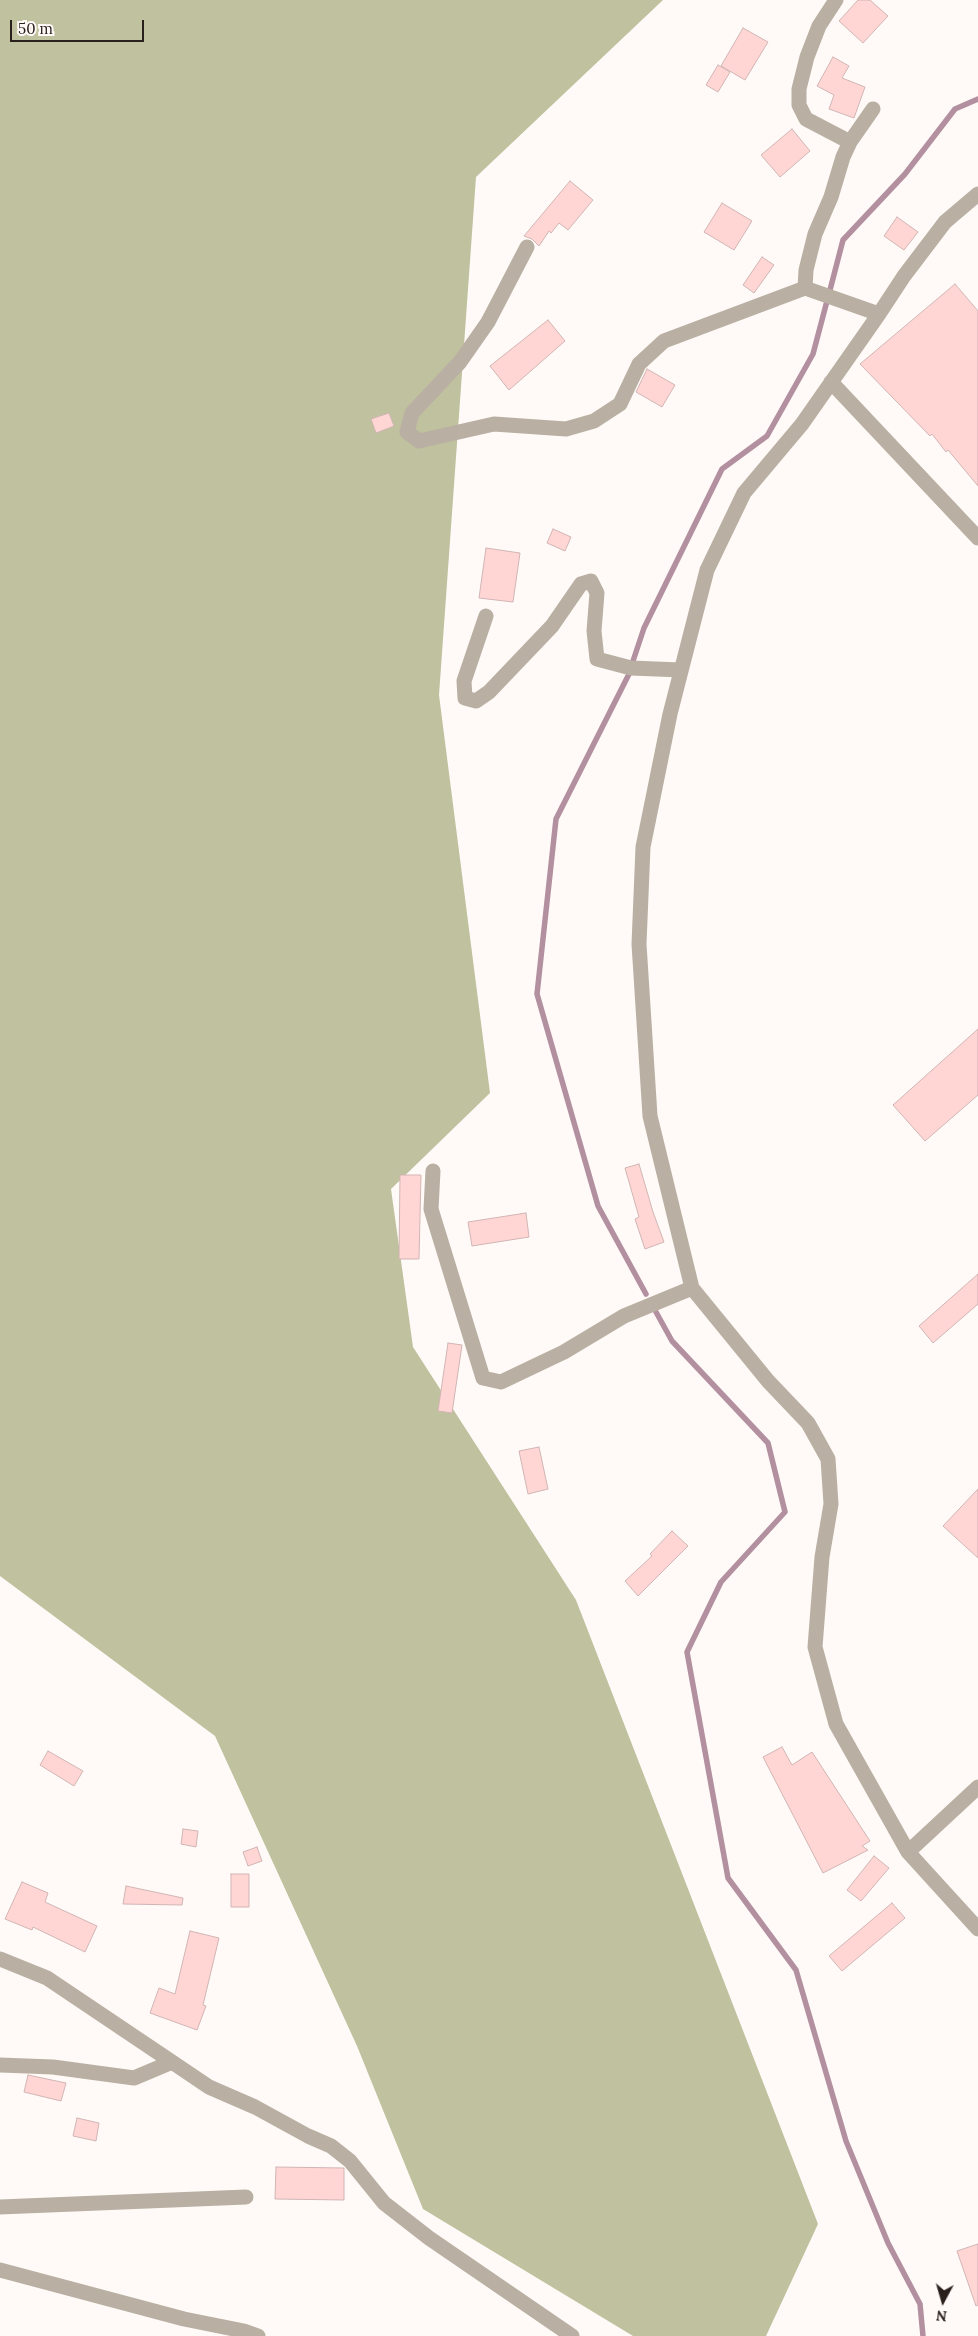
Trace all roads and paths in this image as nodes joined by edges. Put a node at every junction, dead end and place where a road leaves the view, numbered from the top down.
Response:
1 (836, 0) edge
2 (873, 109) dead end
3 (850, 142) junction
4 (978, 194) edge
5 (527, 247) dead end
6 (805, 288) junction
7 (879, 314) junction
8 (831, 382) junction
9 (978, 538) edge
10 (486, 616) dead end
11 (681, 670) junction
12 (433, 1170) dead end
13 (692, 1288) junction
14 (978, 1786) edge
15 (908, 1852) junction
16 (978, 1929) edge
17 (0, 1959) edge
18 (172, 2062) junction
19 (0, 2065) edge
20 (246, 2198) dead end
21 (0, 2207) edge
22 (0, 2270) edge
23 (258, 2336) edge
24 (572, 2336) edge

1 - 3 street
2 - 3 street
3 - 6 street
4 - 7 street
5 - 6 street
6 - 7 street
7 - 8 street
8 - 9 street
8 - 11 street
10 - 11 street
11 - 13 street
12 - 13 street
13 - 15 street
14 - 15 street
15 - 16 street
17 - 18 street
18 - 19 street
18 - 24 street
20 - 21 street
22 - 23 street

